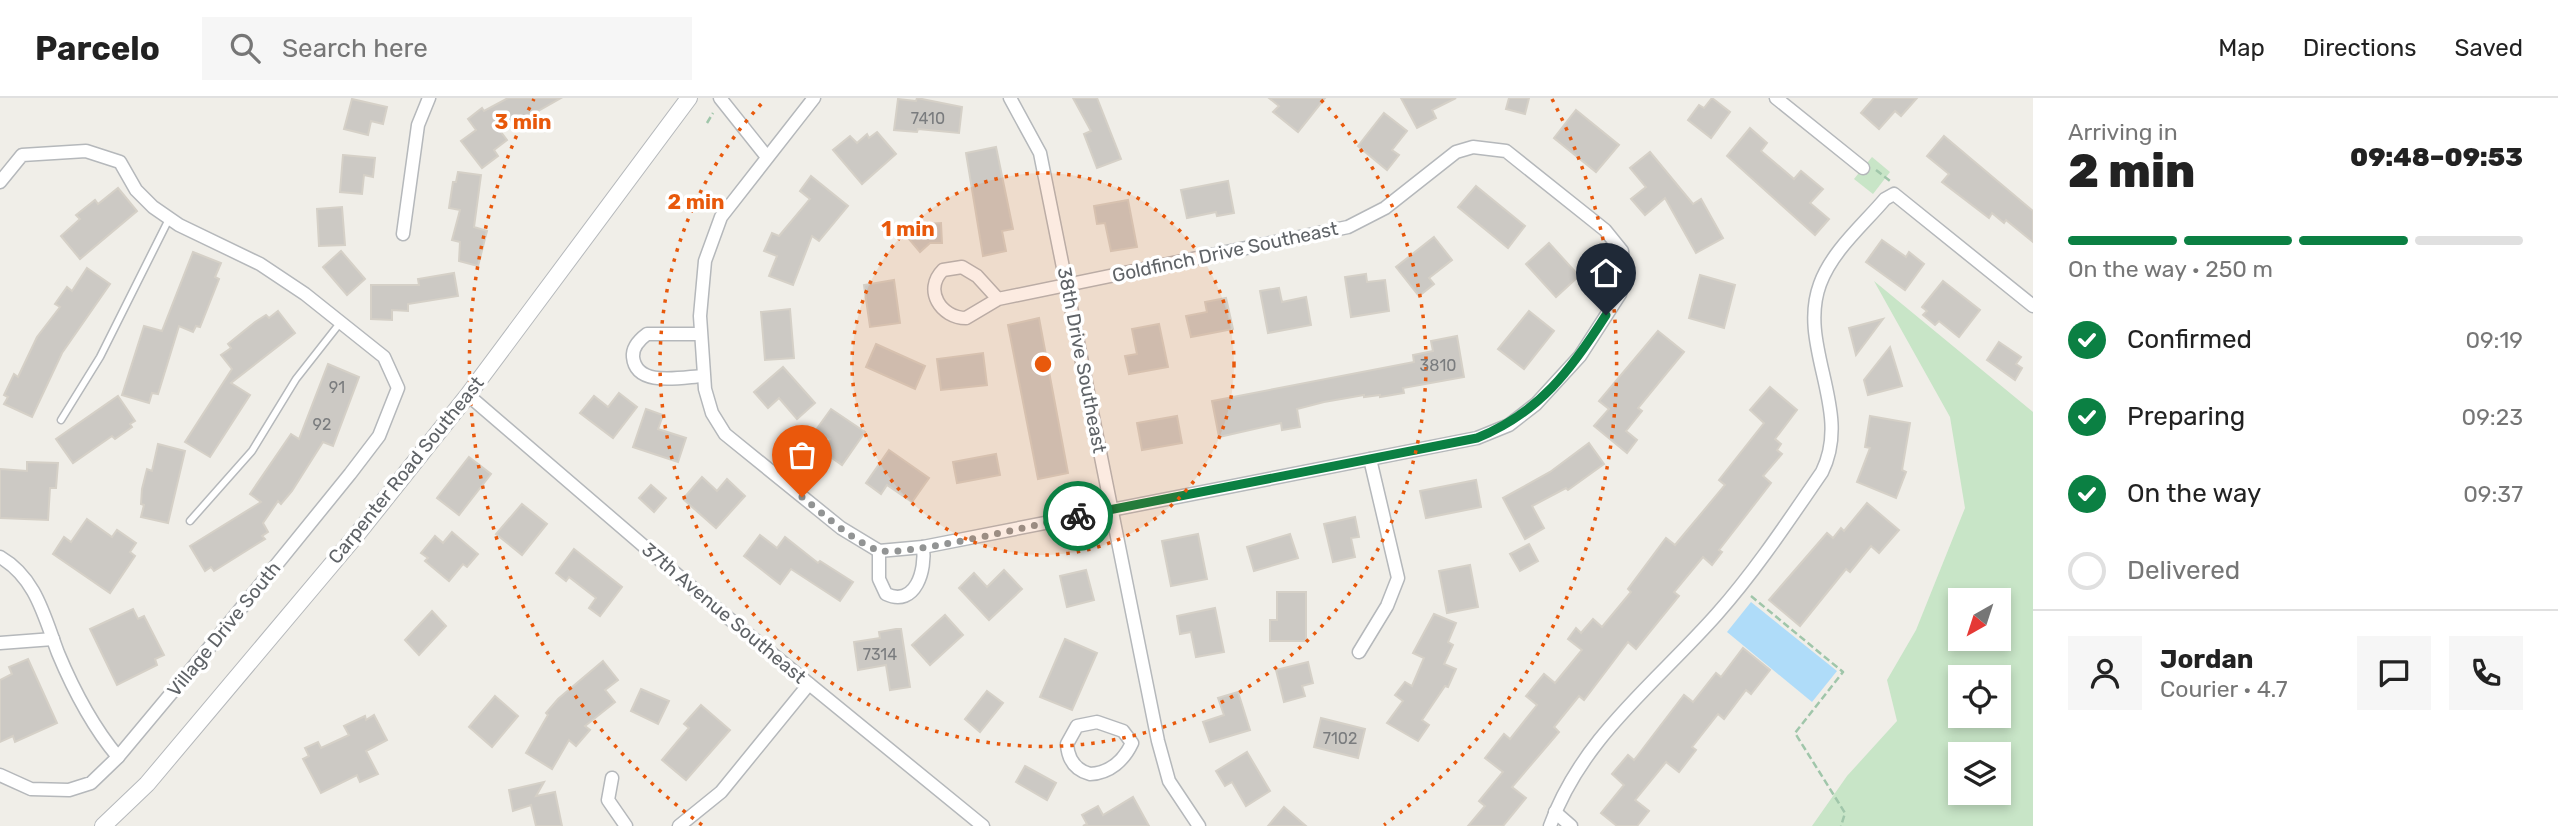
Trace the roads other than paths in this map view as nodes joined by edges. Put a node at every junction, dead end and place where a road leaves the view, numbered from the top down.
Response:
1 (429, 98) edge
2 (689, 98) edge
3 (720, 98) edge
4 (814, 98) edge
5 (1010, 98) edge
6 (1782, 100) edge
7 (767, 157) junction
8 (1863, 168) road end
9 (0, 182) edge
10 (169, 218) junction
11 (403, 234) dead end
12 (1066, 285) junction
13 (998, 299) junction
14 (2033, 306) edge
15 (340, 322) junction
16 (700, 334) junction
17 (703, 376) junction
18 (468, 395) junction
19 (61, 420) dead end
20 (1370, 458) junction
21 (1111, 509) junction
22 (190, 522) dead end
23 (923, 548) junction
24 (879, 551) junction
25 (0, 557) edge
26 (53, 639) junction
27 (0, 643) edge
28 (1359, 652) dead end
29 (808, 684) junction
30 (1158, 741) junction
31 (1132, 743) junction
32 (118, 757) junction
33 (0, 775) edge
34 (612, 778) dead end
35 (1555, 812) junction
36 (103, 826) edge
37 (626, 826) edge
38 (680, 826) edge
39 (983, 826) edge
40 (1199, 826) edge
41 (1550, 826) edge
42 (1571, 826) edge

1 - 11 street
2 - 18 street, Carpenter Road Southeast
3 - 7 street
4 - 7 street
5 - 12 street, 38th Drive Southeast
6 - 8 street
7 - 16 street
9 - 10 street
10 - 15 street
10 - 19 lane
12 - 13 street
12 - 20 street, Goldfinch Drive Southeast
12 - 21 street, 38th Drive Southeast
13 - 13 street
14 - 35 street
15 - 22 lane
15 - 32 street, Village Drive South
16 - 17 street
16 - 17 street
17 - 24 street
18 - 29 street, 37th Avenue Southeast
18 - 36 street, Carpenter Road Southeast
20 - 21 street, Goldfinch Drive Southeast
20 - 28 street
21 - 23 street, Goldfinch Drive Southeast
21 - 30 street, 38th Drive Southeast
23 - 24 street, Goldfinch Drive Southeast
23 - 24 street
25 - 26 street
26 - 27 street
26 - 32 street
29 - 38 street
29 - 39 street, 37th Avenue Southeast
30 - 31 street
30 - 40 street, 38th Drive Southeast
31 - 31 street
32 - 33 street, Village Drive South
34 - 37 street
35 - 41 street
35 - 42 street

